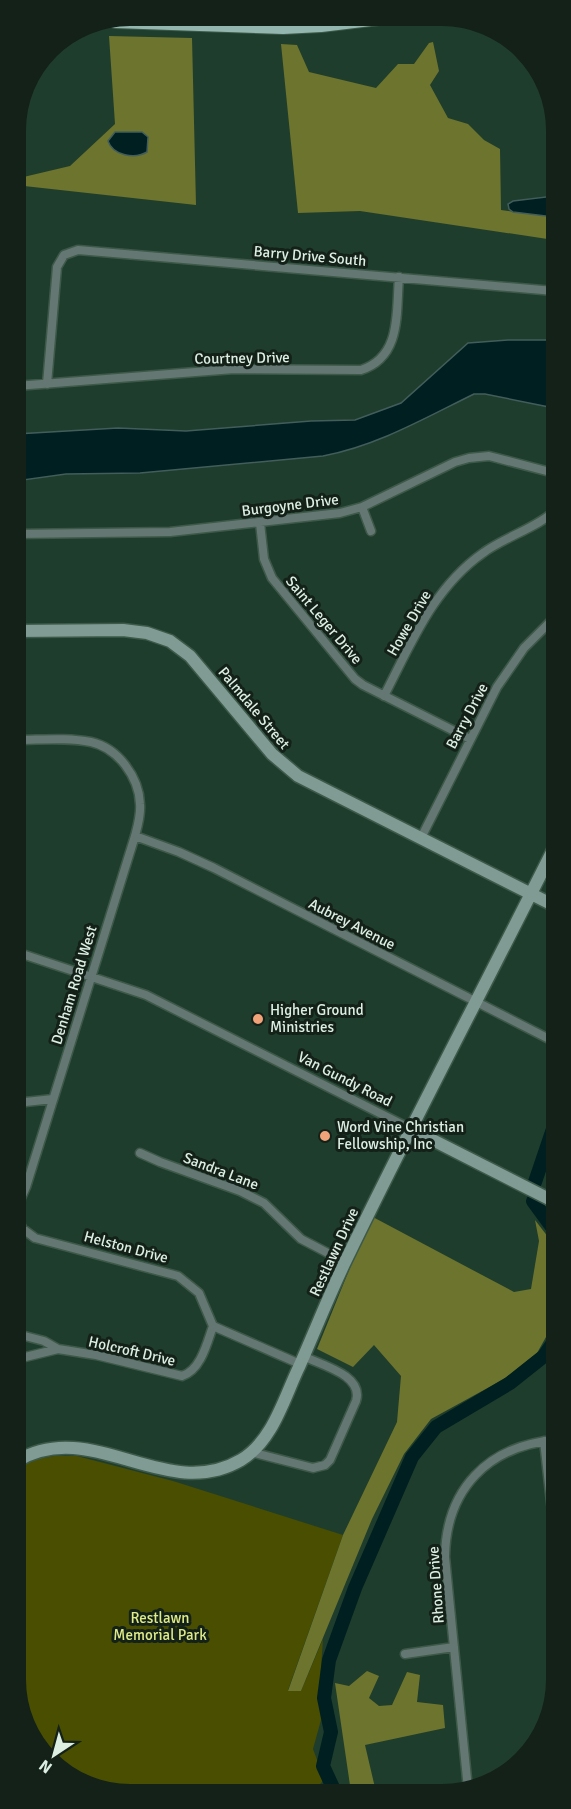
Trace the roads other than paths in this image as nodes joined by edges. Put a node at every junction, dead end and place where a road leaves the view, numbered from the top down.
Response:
1 (399, 277) junction
2 (546, 290) edge
3 (47, 384) junction
4 (26, 385) edge
5 (546, 471) edge
6 (362, 507) junction
7 (546, 518) edge
8 (260, 523) junction
9 (371, 531) dead end
10 (26, 534) edge
11 (546, 627) edge
12 (26, 631) edge
13 (384, 696) junction
14 (470, 739) junction
15 (26, 740) edge
16 (135, 836) junction
17 (421, 838) junction
18 (546, 865) edge
19 (531, 894) junction
20 (546, 901) edge
21 (26, 955) edge
22 (91, 976) junction
23 (476, 1002) junction
24 (545, 1037) edge
25 (53, 1099) junction
26 (26, 1102) edge
27 (411, 1129) junction
28 (140, 1153) dead end
29 (26, 1178) edge
30 (545, 1197) edge
31 (26, 1231) edge
32 (345, 1262) junction
33 (213, 1326) junction
34 (26, 1336) edge
35 (58, 1348) junction
36 (26, 1357) edge
37 (302, 1360) junction
38 (544, 1441) joint
39 (545, 1451) edge
40 (251, 1452) junction
41 (26, 1456) edge
42 (454, 1647) junction
43 (405, 1654) dead end
44 (467, 1780) edge

1 - 2 street, Barry Drive South
1 - 3 street, Courtney Drive
1 - 3 street, Barry Drive South
3 - 4 street, Courtney Drive
5 - 6 street, Burgoyne Drive
6 - 8 street, Burgoyne Drive
6 - 9 street
7 - 13 street, Howe Drive
8 - 10 street, Burgoyne Drive
8 - 13 street, Saint Leger Drive
11 - 14 street, Barry Drive
12 - 17 street, Palmdale Street
13 - 14 street, Saint Leger Drive
14 - 17 street, Barry Drive
15 - 16 street, Denham Road West
16 - 22 street, Denham Road West
16 - 23 street, Aubrey Avenue
17 - 19 street, Palmdale Street
18 - 19 street, Restlawn Drive
19 - 20 street, Palmdale Street
19 - 23 street, Restlawn Drive
21 - 22 street, Van Gundy Road
22 - 25 street, Denham Road West
22 - 27 street, Van Gundy Road
23 - 24 street, Aubrey Avenue
23 - 27 street, Restlawn Drive
25 - 26 street
25 - 29 street, Denham Road West
27 - 30 street, Van Gundy Road
27 - 32 street, Restlawn Drive
28 - 32 street, Sandra Lane
31 - 33 street, Helston Drive
32 - 37 street, Restlawn Drive
33 - 35 street, Holcroft Drive
33 - 37 street
34 - 35 street
35 - 36 street, Holcroft Drive
37 - 40 street, Restlawn Drive
37 - 40 street
38 - 39 street
38 - 42 street, Rhone Drive
40 - 41 street, Restlawn Drive
42 - 43 street
42 - 44 street, Rhone Drive

